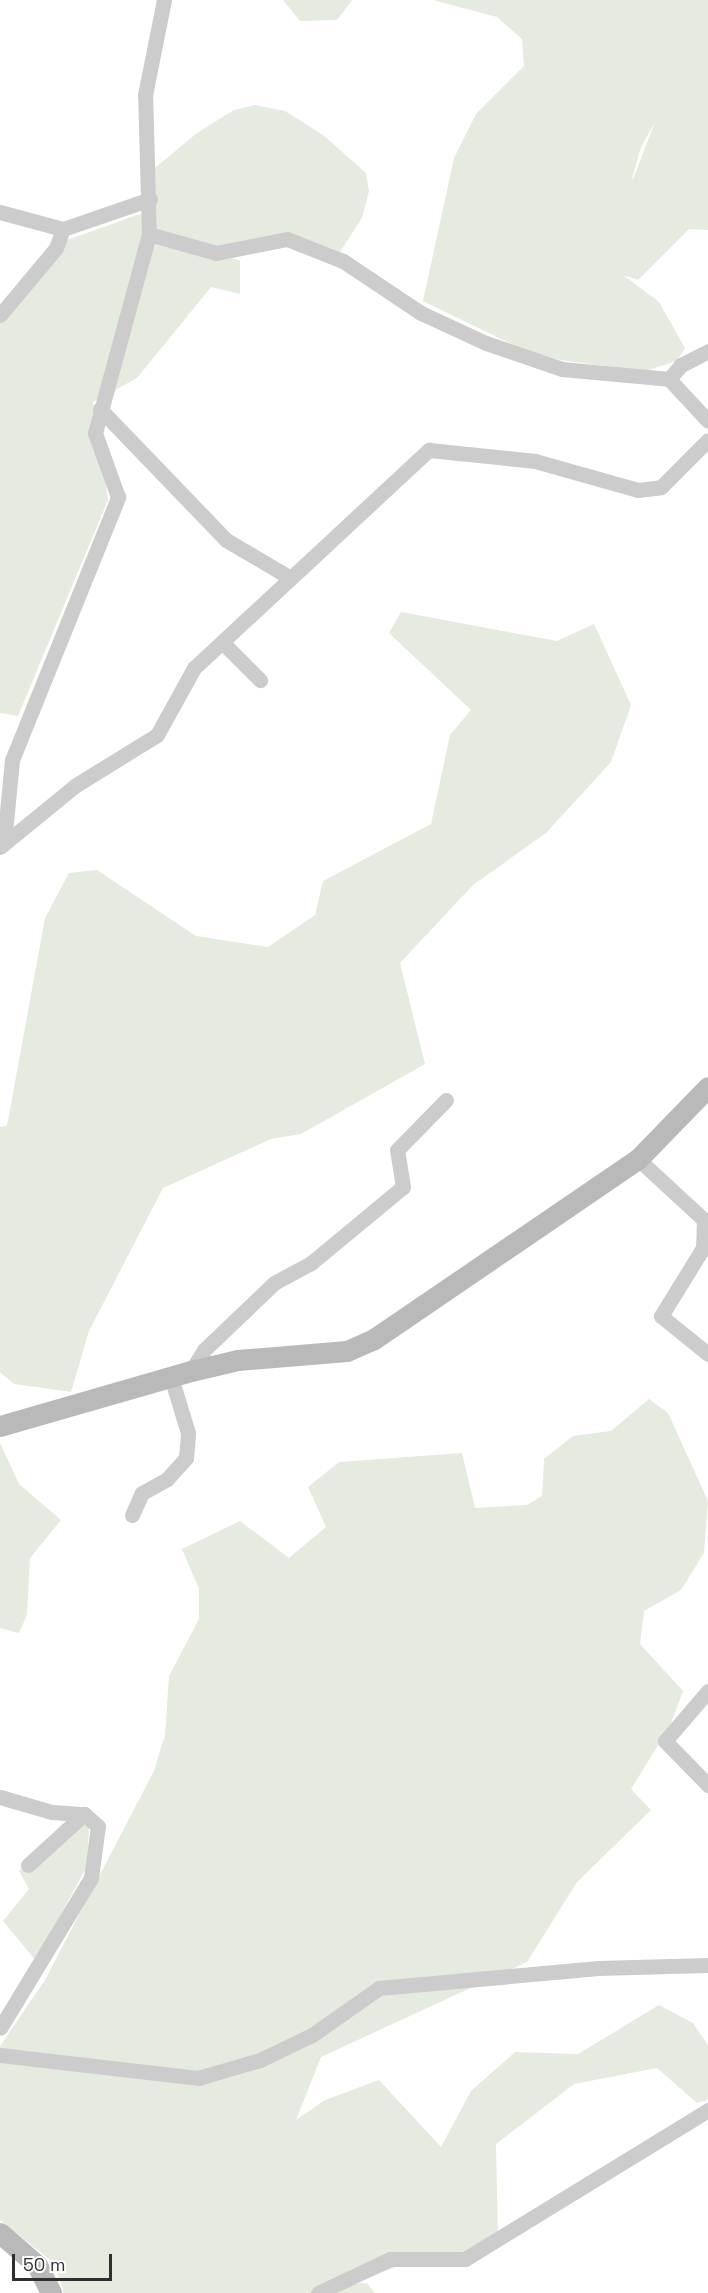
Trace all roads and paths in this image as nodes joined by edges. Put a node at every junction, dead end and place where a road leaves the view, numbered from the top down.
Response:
1 (164, 0) edge
2 (150, 199) junction
3 (0, 212) edge
4 (63, 229) junction
5 (149, 234) junction
6 (1, 314) edge
7 (708, 351) edge
8 (669, 379) junction
9 (100, 409) junction
10 (708, 420) edge
11 (708, 440) edge
12 (288, 577) junction
13 (222, 642) junction
14 (261, 680) dead end
15 (2, 845) edge
16 (708, 1087) edge
17 (446, 1100) dead end
18 (638, 1159) junction
19 (708, 1354) edge
20 (181, 1374) junction
21 (0, 1426) edge
22 (132, 1515) dead end
23 (708, 1691) edge
24 (708, 1785) edge
25 (0, 1797) edge
26 (84, 1814) junction
27 (28, 1865) dead end
28 (708, 1965) edge
29 (0, 2028) edge
30 (0, 2055) edge
31 (708, 2110) edge
32 (0, 2233) edge
33 (51, 2293) edge
34 (318, 2293) edge

1 - 2 street
2 - 4 street
2 - 5 street
3 - 4 street
4 - 6 street
5 - 8 street
5 - 9 street
7 - 8 street
8 - 10 street
9 - 12 street
9 - 15 street
11 - 12 street
12 - 13 street
13 - 14 street
13 - 15 street
16 - 18 street
17 - 20 street
18 - 19 street
18 - 20 street
20 - 21 street
20 - 22 street
23 - 24 street
25 - 26 street
26 - 27 street
26 - 29 street
28 - 30 street
31 - 34 street
32 - 33 street

